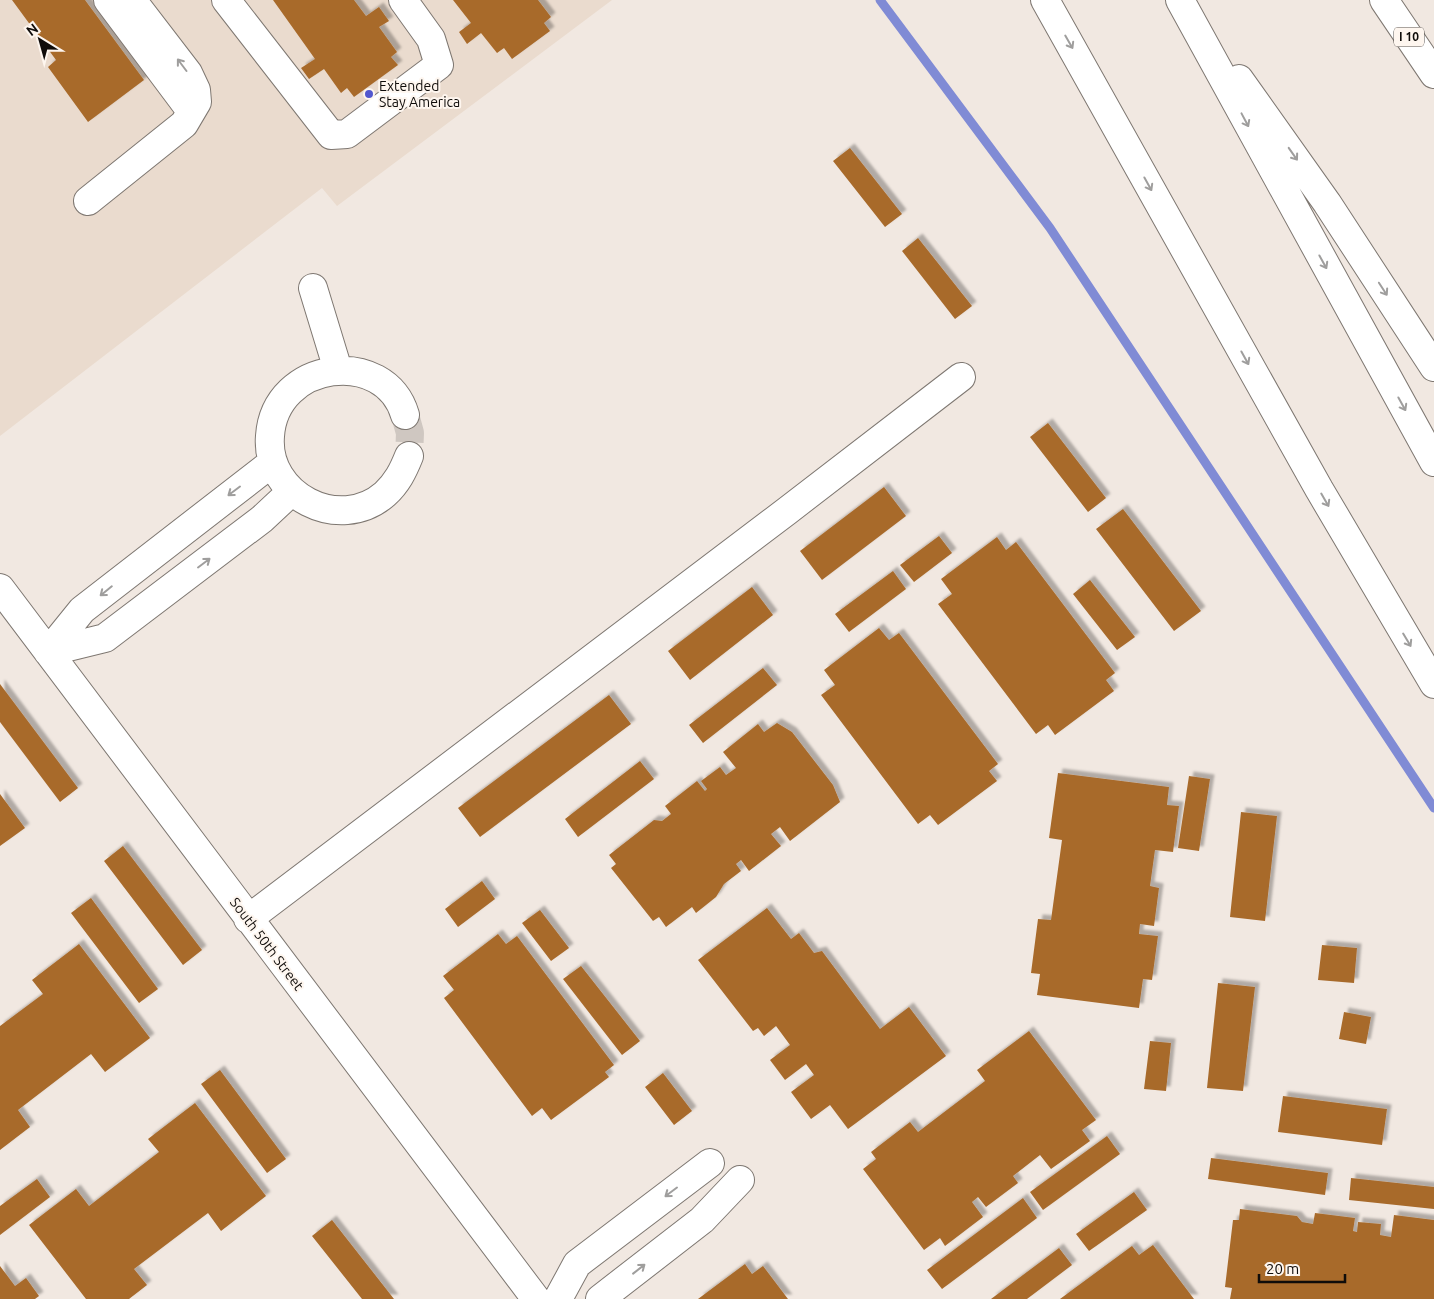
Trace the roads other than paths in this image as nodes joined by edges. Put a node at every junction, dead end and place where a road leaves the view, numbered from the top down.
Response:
1 (108, 0) edge
2 (132, 0) edge
3 (226, 0) edge
4 (403, 0) edge
5 (1045, 0) edge
6 (1180, 0) edge
7 (1184, 0) edge
8 (1384, 0) edge
9 (1434, 74) edge
10 (188, 117) junction
11 (88, 201) dead end
12 (313, 288) dead end
13 (1434, 368) edge
14 (338, 370) junction
15 (961, 377) dead end
16 (405, 415) tunnel mouth
17 (409, 456) tunnel mouth
18 (273, 462) junction
19 (1434, 462) edge
20 (292, 491) junction
21 (151, 555) junction
22 (174, 586) junction
23 (0, 588) edge
24 (48, 652) junction
25 (1434, 684) edge
26 (248, 919) junction
27 (710, 1162) dead end
28 (740, 1180) dead end
29 (536, 1299) edge
30 (558, 1299) edge
31 (600, 1299) edge

1 - 10 main road
10 -> 2 main road
3 - 4 main road
5 -> 25 main road
6 -> 19 main road
7 -> 13 main road
8 - 9 main road, I 10
10 - 11 main road
12 - 14 main road
14 - 16 main road
14 - 18 main road
15 - 26 main road
17 - 20 main road
18 - 20 main road
18 -> 21 main road
22 -> 20 main road
21 - 22 main road
21 -> 24 main road
22 - 24 main road
23 - 24 main road, South 50th Street
24 - 26 main road, South 50th Street
26 - 29 main road, South 50th Street
27 -> 30 main road
31 -> 28 main road

